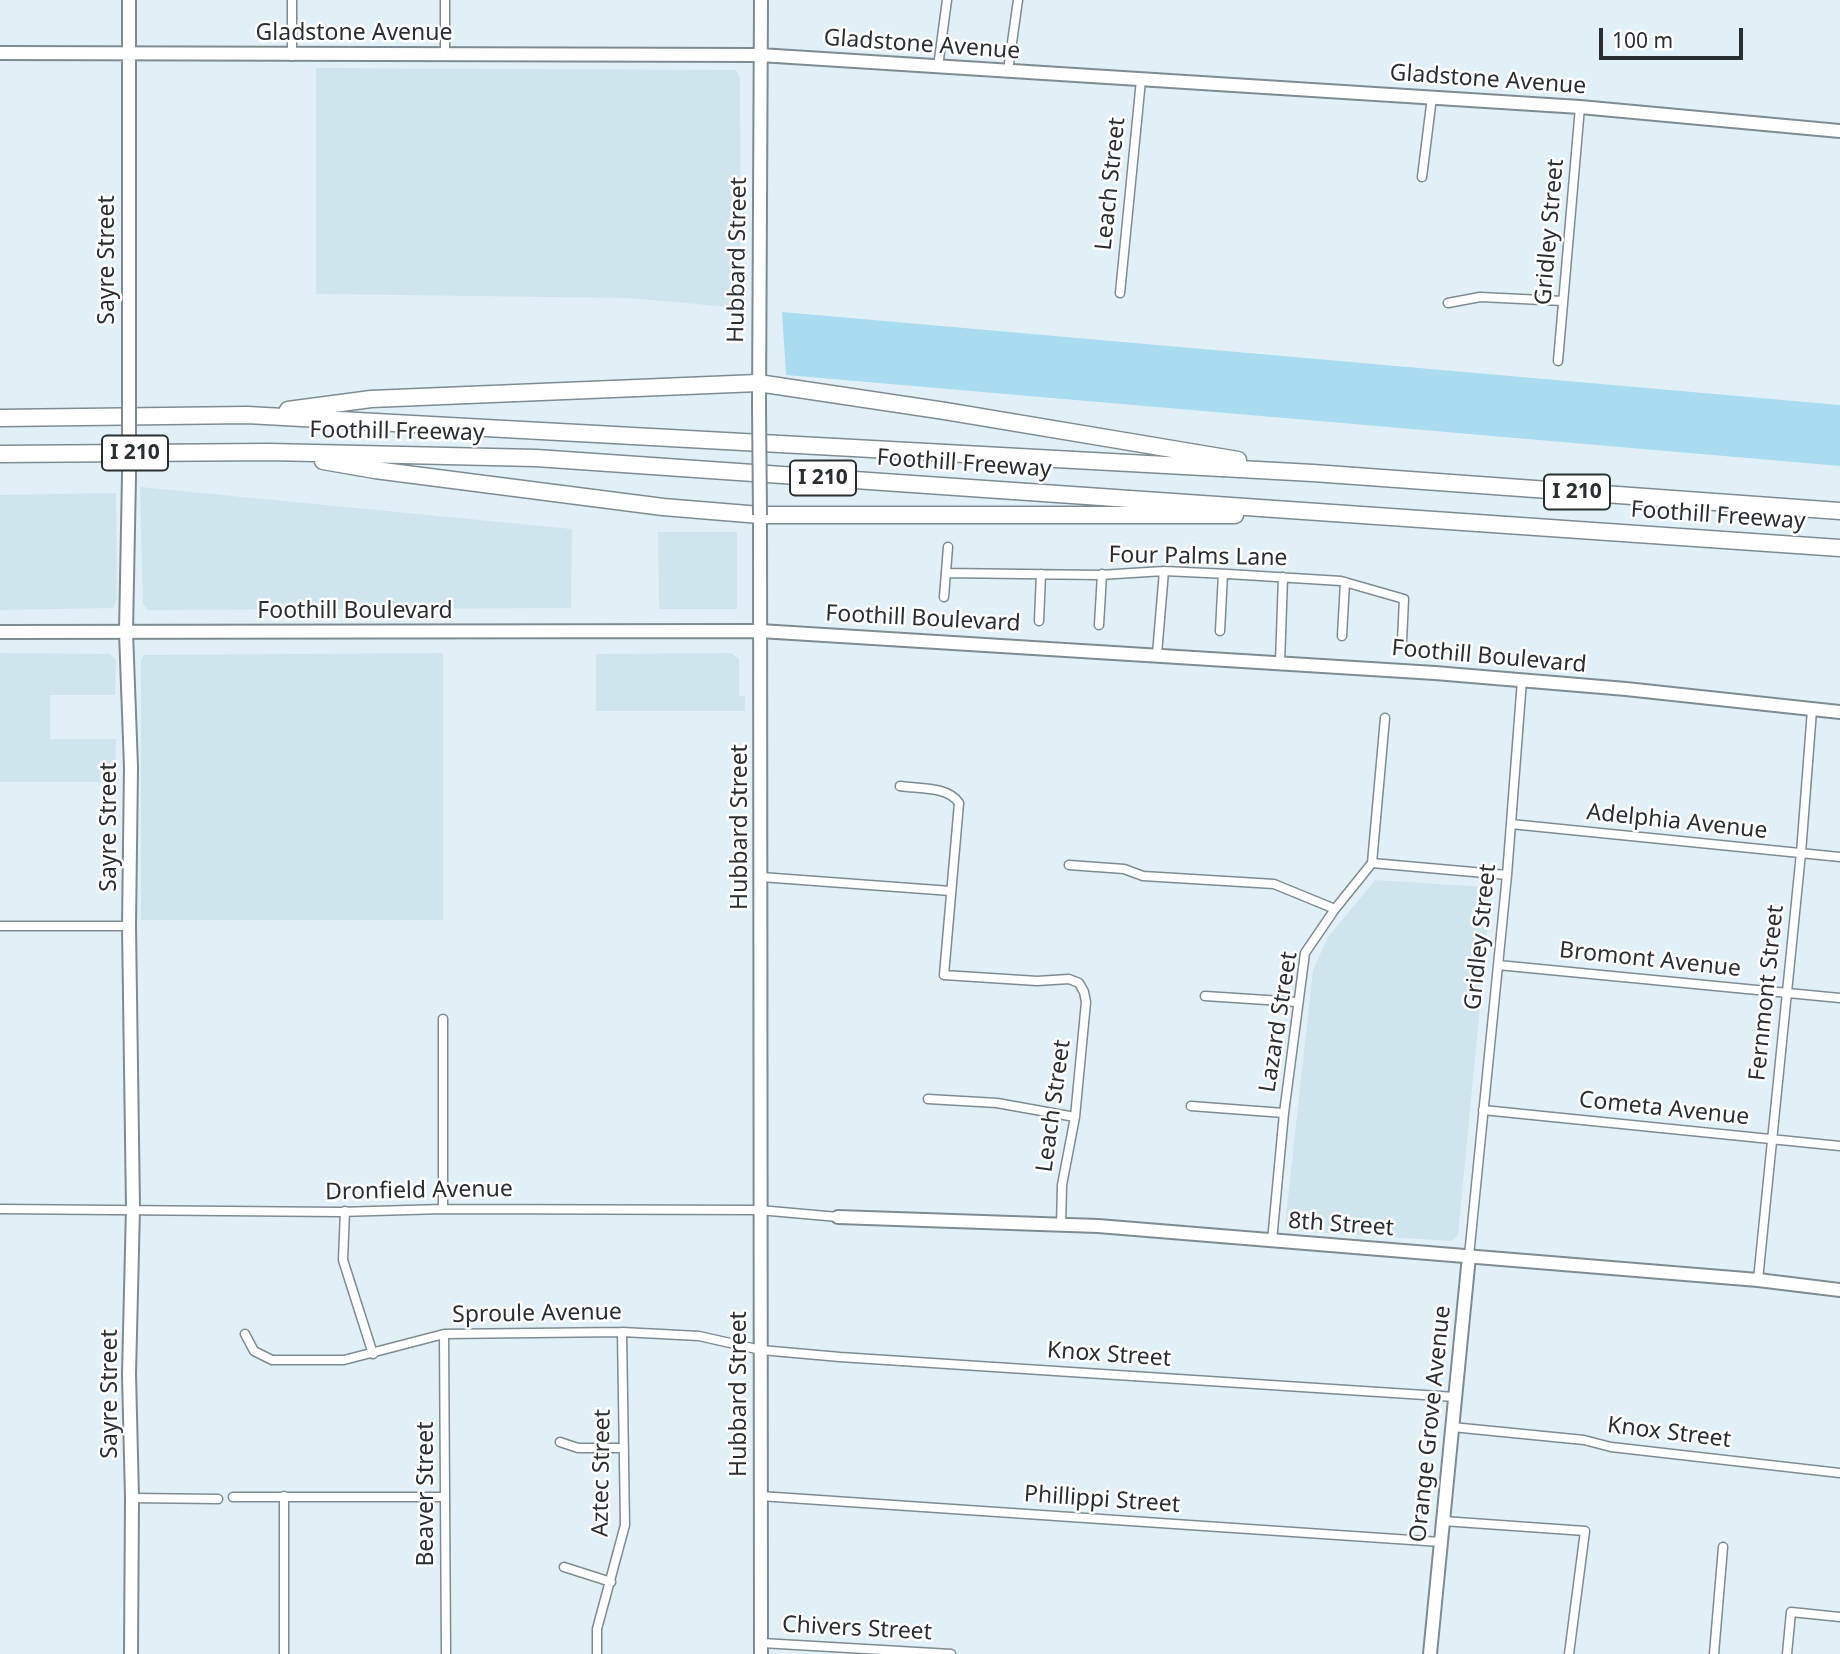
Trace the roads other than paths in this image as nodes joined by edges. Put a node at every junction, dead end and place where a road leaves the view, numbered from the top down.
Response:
1 (129, 0) edge
2 (292, 0) edge
3 (445, 0) edge
4 (761, 0) edge
5 (947, 0) edge
6 (1018, 0) edge
7 (130, 53) junction
8 (0, 54) edge
9 (445, 54) junction
10 (761, 55) junction
11 (292, 56) junction
12 (938, 66) junction
13 (1008, 71) junction
14 (1141, 80) junction
15 (1432, 97) junction
16 (1580, 107) junction
17 (1840, 131) edge
18 (1422, 177) dead end
19 (1120, 293) dead end
20 (1563, 301) junction
21 (1448, 303) dead end
22 (1559, 361) dead end
23 (758, 383) junction
24 (247, 415) junction
25 (0, 418) edge
26 (269, 452) junction
27 (0, 454) edge
28 (1313, 473) junction
29 (1840, 511) edge
30 (760, 515) junction
31 (1376, 515) junction
32 (948, 547) dead end
33 (1840, 548) edge
34 (1164, 571) junction
35 (946, 573) junction
36 (1041, 574) junction
37 (1102, 574) junction
38 (1223, 574) junction
39 (1283, 577) junction
40 (1345, 582) junction
41 (944, 597) dead end
42 (1039, 621) dead end
43 (1099, 625) dead end
44 (760, 631) junction
45 (1220, 631) dead end
46 (0, 632) edge
47 (126, 632) junction
48 (1342, 636) dead end
49 (1402, 641) dead end
50 (1157, 654) junction
51 (1280, 663) junction
52 (1522, 680) junction
53 (1812, 710) junction
54 (1840, 712) edge
55 (1385, 718) dead end
56 (900, 786) dead end
57 (1511, 824) junction
58 (1801, 853) junction
59 (1840, 857) edge
60 (1372, 863) junction
61 (1069, 866) dead end
62 (1507, 875) junction
63 (761, 877) junction
64 (951, 891) junction
65 (1335, 909) junction
66 (0, 926) edge
67 (129, 926) junction
68 (1498, 965) junction
69 (1787, 993) junction
70 (1205, 996) dead end
71 (1840, 998) edge
72 (1297, 1002) junction
73 (443, 1019) dead end
74 (928, 1098) dead end
75 (1191, 1107) dead end
76 (1483, 1110) junction
77 (1284, 1113) junction
78 (1075, 1117) junction
79 (1772, 1139) junction
80 (1840, 1146) edge
81 (1475, 1198) joint
82 (133, 1208) junction
83 (0, 1209) edge
84 (443, 1209) junction
85 (760, 1210) junction
86 (345, 1212) junction
87 (838, 1217) joint
88 (1061, 1226) junction
89 (1272, 1241) junction
90 (1469, 1256) junction
91 (1758, 1280) junction
92 (1840, 1290) edge
93 (622, 1332) junction
94 (244, 1334) dead end
95 (444, 1334) junction
96 (761, 1350) junction
97 (373, 1354) junction
98 (1455, 1397) junction
99 (1452, 1427) junction
100 (560, 1442) dead end
101 (624, 1448) junction
102 (1840, 1473) edge
103 (284, 1496) junction
104 (760, 1496) junction
105 (233, 1497) dead end
106 (445, 1497) junction
107 (132, 1498) junction
108 (218, 1499) dead end
109 (1443, 1521) junction
110 (1441, 1542) junction
111 (1723, 1547) dead end
112 (564, 1567) dead end
113 (611, 1581) junction
114 (1840, 1617) edge
115 (762, 1648) edge
116 (131, 1654) edge
117 (284, 1654) edge
118 (446, 1654) edge
119 (597, 1654) edge
120 (951, 1654) edge
121 (1430, 1654) edge
122 (1569, 1654) edge
123 (1714, 1654) edge
124 (1787, 1654) edge

1 - 7 street, Sayre Street
2 - 11 street
3 - 9 street
4 - 10 street, Hubbard Street
5 - 12 street
6 - 13 street
7 - 8 street, Gladstone Avenue
7 - 11 street, Gladstone Avenue
7 - 47 street, Sayre Street, bridge
9 - 10 street, Gladstone Avenue
9 - 11 street, Gladstone Avenue
10 - 12 street, Gladstone Avenue
10 - 23 street, Hubbard Street
12 - 13 street, Gladstone Avenue
13 - 14 street, Gladstone Avenue
14 - 15 street, Gladstone Avenue
14 - 19 street, Leach Street
15 - 16 street, Gladstone Avenue
15 - 18 street
16 - 17 street, Gladstone Avenue
16 - 20 street, Gridley Street
20 - 21 street
20 - 22 street, Gridley Street
23 - 24 highway
23 - 28 highway
23 - 30 street, Hubbard Street, bridge
24 - 25 highway, Foothill Freeway / I 210
24 - 28 highway, Foothill Freeway / I 210
26 - 27 highway, Foothill Freeway / I 210
26 - 30 highway
26 - 31 highway, Foothill Freeway / I 210
28 - 29 highway, Foothill Freeway / I 210
30 - 31 highway
30 - 44 street, Hubbard Street
31 - 33 highway, Foothill Freeway / I 210
32 - 35 street
34 - 37 street, Four Palms Lane
34 - 38 street, Four Palms Lane
34 - 50 street
35 - 36 street, Four Palms Lane
35 - 41 street
36 - 37 street, Four Palms Lane
36 - 42 street
37 - 43 street
38 - 39 street, Four Palms Lane
38 - 45 street
39 - 40 street, Four Palms Lane
39 - 51 street
40 - 48 street
40 - 49 street, Four Palms Lane
44 - 47 street, Foothill Boulevard
44 - 50 street, Foothill Boulevard
44 - 63 street, Hubbard Street
46 - 47 street, Foothill Boulevard
47 - 67 street, Sayre Street
50 - 51 street, Foothill Boulevard
51 - 52 street, Foothill Boulevard
52 - 53 street, Foothill Boulevard
52 - 57 street, Gridley Street
53 - 54 street, Foothill Boulevard
53 - 58 street, Fernmont Street
55 - 60 street
56 - 64 street
57 - 58 street, Adelphia Avenue
57 - 62 street, Gridley Street
58 - 59 street, Adelphia Avenue
58 - 69 street, Fernmont Street
60 - 62 street
60 - 65 street, Lazard Street
61 - 65 street
62 - 68 street, Gridley Street
63 - 64 street
63 - 85 street, Hubbard Street
64 - 78 street, Leach Street
65 - 72 street, Lazard Street
66 - 67 street
67 - 82 street, Sayre Street
68 - 69 street, Bromont Avenue
68 - 76 street, Gridley Street
69 - 71 street, Bromont Avenue
69 - 79 street, Fernmont Street
70 - 72 street
72 - 77 street, Lazard Street
73 - 84 street
74 - 78 street
75 - 77 street
76 - 79 street, Cometa Avenue
76 - 81 street, Gridley Street
77 - 89 street, Lazard Street
78 - 88 street, Leach Street
79 - 80 street, Cometa Avenue
79 - 91 street, Fernmont Street
81 - 90 street, Orange Grove Avenue
82 - 83 street, Dronfield Avenue
82 - 86 street, Dronfield Avenue
82 - 107 street, Sayre Street
84 - 85 street, Dronfield Avenue
84 - 86 street, Dronfield Avenue
85 - 87 street, Dronfield Avenue
85 - 96 street, Hubbard Street
86 - 97 street
87 - 88 street, 8th Street
88 - 89 street, 8th Street
89 - 90 street, 8th Street
90 - 91 street, 8th Street
90 - 98 street, Orange Grove Avenue
91 - 92 street, 8th Street
93 - 95 street, Sproule Avenue
93 - 96 street, Sproule Avenue
93 - 101 street, Aztec Street
94 - 97 street, Sproule Avenue
95 - 97 street, Sproule Avenue
95 - 106 street, Beaver Street
96 - 98 street, Knox Street
96 - 104 street, Hubbard Street
98 - 99 street, Orange Grove Avenue
99 - 102 street, Knox Street
99 - 109 street, Orange Grove Avenue
100 - 101 street
101 - 113 street, Aztec Street
103 - 105 street
103 - 106 street
103 - 117 street
104 - 110 street, Phillippi Street
104 - 115 street, Hubbard Street
106 - 118 street, Beaver Street
107 - 108 street
107 - 116 street, Sayre Street
109 - 110 street, Orange Grove Avenue
109 - 122 street
110 - 121 street, Orange Grove Avenue
111 - 123 street
112 - 113 street
113 - 119 street, Aztec Street
114 - 124 street
115 - 120 street, Chivers Street

